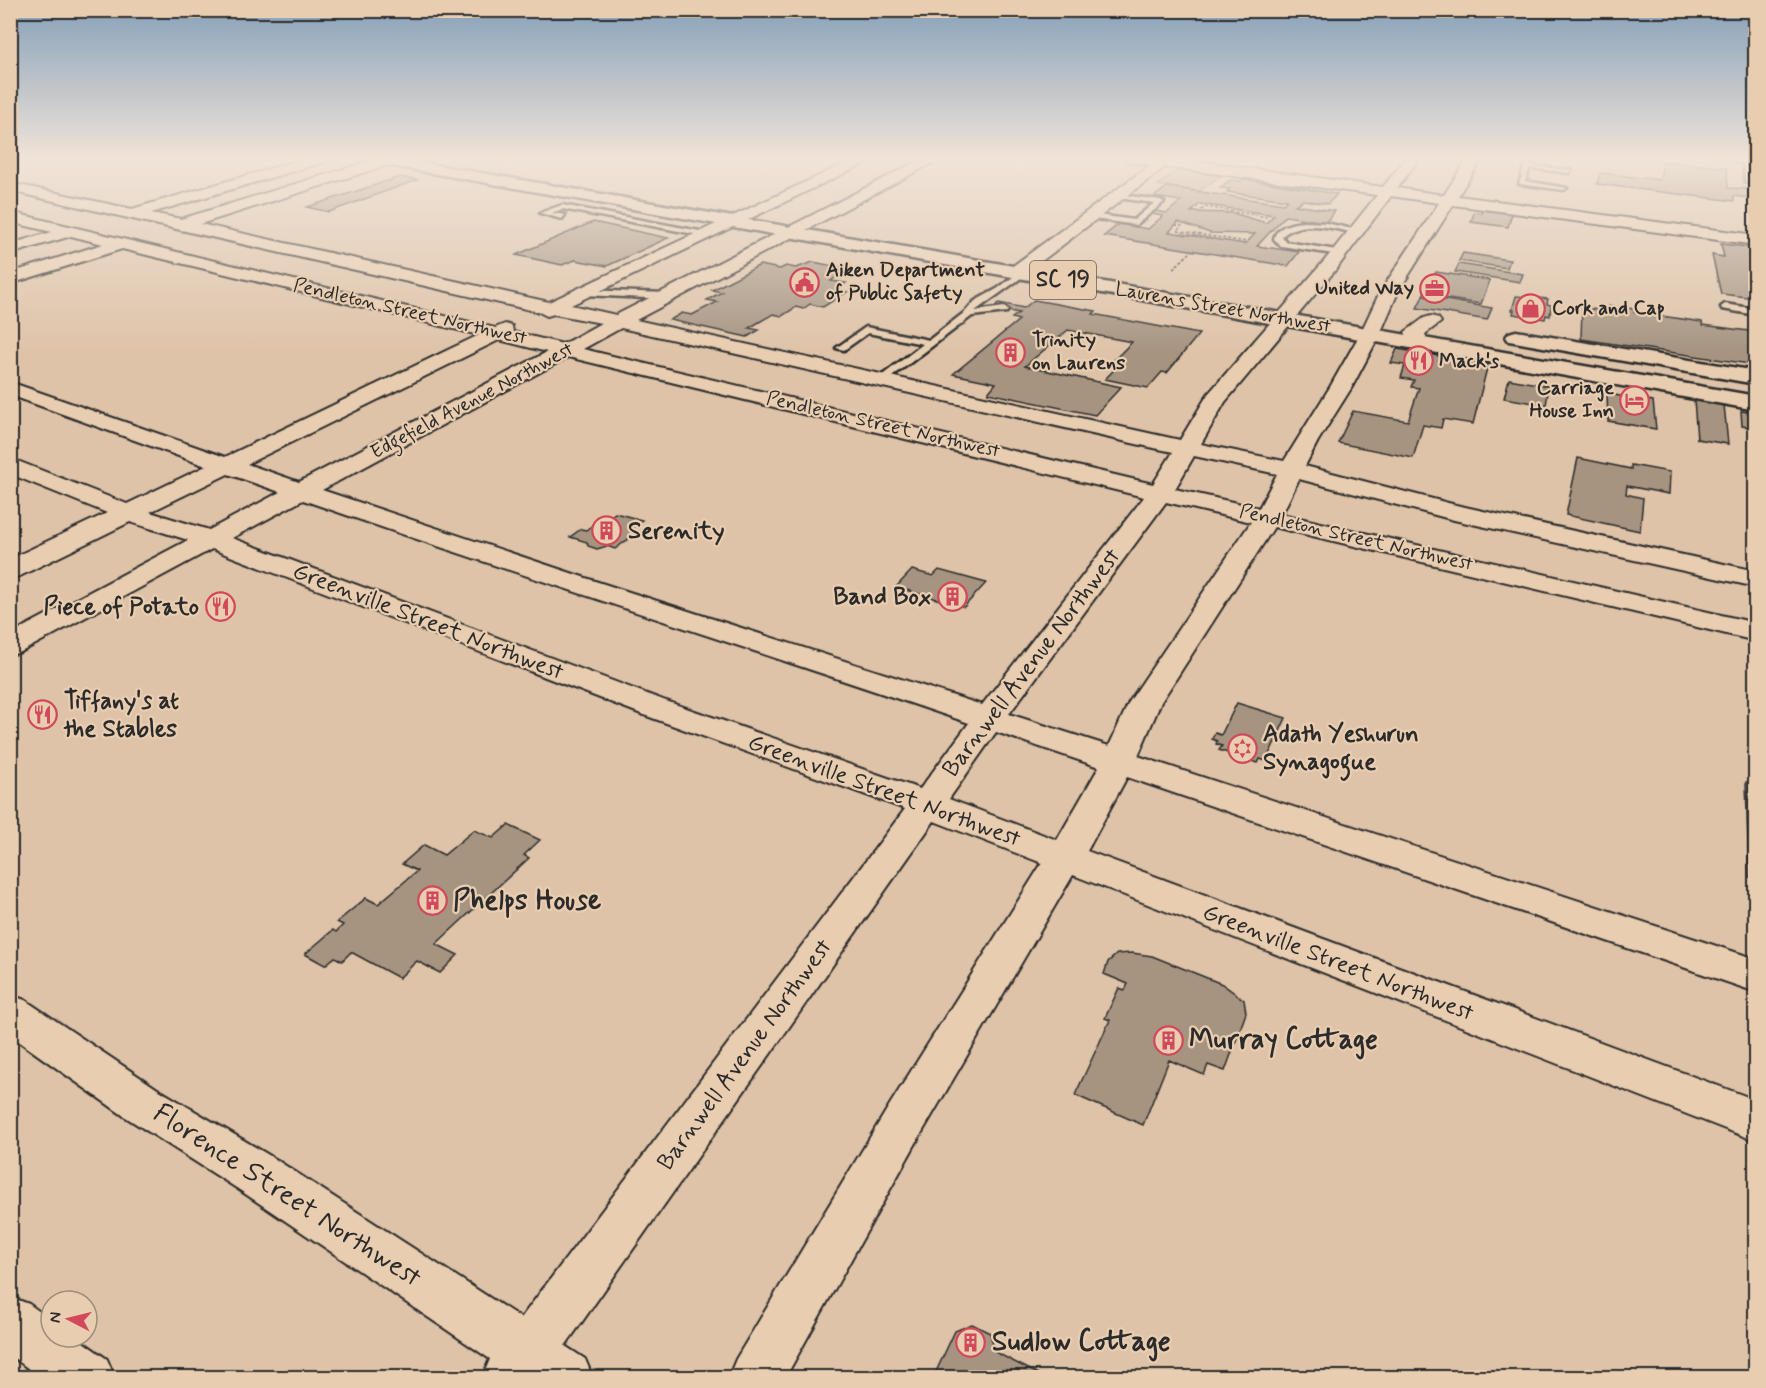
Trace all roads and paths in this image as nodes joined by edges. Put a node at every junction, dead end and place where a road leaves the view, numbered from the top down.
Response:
1 (33, 223) edge
2 (102, 223) edge
3 (172, 223) edge
4 (190, 223) edge
5 (631, 223) edge
6 (730, 223) edge
7 (766, 223) edge
8 (811, 223) edge
9 (1079, 223) edge
10 (1363, 223) edge
11 (1432, 223) edge
12 (1668, 223) edge
13 (183, 225) junction
14 (1175, 225) dead end
15 (71, 232) junction
16 (793, 232) junction
17 (1755, 240) edge
18 (1247, 242) dead end
19 (1348, 242) junction
20 (124, 243) junction
21 (720, 243) junction
22 (10, 249) edge
23 (1193, 250) dead end
24 (1028, 253) junction
25 (1068, 260) dead end
26 (1173, 269) dead end
27 (1020, 272) junction
28 (10, 279) edge
29 (585, 292) junction
30 (667, 297) junction
31 (1005, 301) junction
32 (1298, 304) junction
33 (1725, 307) dead end
34 (551, 308) junction
35 (1755, 312) edge
36 (969, 314) junction
37 (1368, 319) junction
38 (621, 322) junction
39 (1431, 322) junction
40 (1454, 326) dead end
41 (498, 333) junction
42 (1501, 334) dead end
43 (930, 343) junction
44 (1419, 343) junction
45 (840, 348) dead end
46 (569, 350) junction
47 (1755, 378) edge
48 (881, 380) junction
49 (10, 388) edge
50 (1755, 403) edge
51 (1188, 448) junction
52 (227, 464) junction
53 (10, 465) edge
54 (1293, 470) junction
55 (301, 491) junction
56 (1160, 493) junction
57 (128, 513) junction
58 (1268, 516) junction
59 (211, 539) junction
60 (10, 570) edge
61 (1744, 577) edge
62 (1724, 624) junction
63 (1755, 632) edge
64 (10, 646) edge
65 (989, 718) junction
66 (1119, 760) junction
67 (926, 804) junction
68 (1064, 859) junction
69 (1755, 976) edge
70 (10, 1012) edge
71 (1755, 1122) edge
72 (10, 1323) edge
73 (518, 1365) edge
74 (88, 1377) edge
75 (566, 1377) edge
76 (754, 1377) edge

1 - 15 street, Pendleton Street Northwest
2 - 15 street
3 - 13 street, Pendleton Street Northwest
4 - 13 street
5 - 21 lane
6 - 21 street, Edgefield Avenue Northwest
7 - 16 main road, Laurens Street Northwest / SC 19
8 - 16 street, Edgefield Avenue Northwest
9 - 24 street
10 - 19 street, Barnwell Avenue Northwest
11 - 37 street
12 - 17 street
13 - 20 street
13 - 34 street, Pendleton Street Northwest
14 - 18 path
15 - 20 street, Pendleton Street Northwest
15 - 22 street
16 - 21 street, Edgefield Avenue Northwest
16 - 27 main road, Laurens Street Northwest / SC 19
19 - 19 lane
19 - 32 street, Barnwell Avenue Northwest
20 - 28 street
20 - 41 street, Pendleton Street Northwest
21 - 29 street, Edgefield Avenue Northwest
21 - 30 street, Edgefield Avenue Northwest
23 - 26 path
24 - 25 main road, SC 19
24 - 27 street
27 - 31 lane
27 - 32 main road, Laurens Street Northwest / SC 19
29 - 30 lane
29 - 34 street, Edgefield Avenue Northwest
30 - 38 street, Edgefield Avenue Northwest
31 - 36 lane
31 - 36 lane
32 - 37 main road, Laurens Street Northwest / SC 19
32 - 51 street, Barnwell Avenue Northwest
33 - 35 lane
34 - 38 street, Pendleton Street Northwest
34 - 41 street, Edgefield Avenue Northwest
36 - 43 lane
37 - 39 main road, Laurens Street Northwest / SC 19
37 - 44 main road, Laurens Street Northwest / SC 19
37 - 54 street
38 - 46 street, Edgefield Avenue Northwest
38 - 48 street, Pendleton Street Northwest
39 - 40 main road, Laurens Street Northwest / SC 19
39 - 44 street
41 - 46 street, Pendleton Street Northwest
41 - 52 street, Edgefield Avenue Northwest
42 - 47 main road
43 - 45 lane
43 - 48 lane
44 - 50 main road, Laurens Street Northwest / SC 19
46 - 55 street, Edgefield Avenue Northwest
46 - 56 street, Pendleton Street Northwest
48 - 51 street, Pendleton Street Northwest
49 - 52 street
51 - 54 street, Pendleton Street Northwest
51 - 56 street, Barnwell Avenue Northwest
52 - 55 street
52 - 57 street, Edgefield Avenue Northwest
53 - 57 street, Greenville Street Northwest
54 - 58 street
54 - 61 street, Pendleton Street Northwest
55 - 59 street, Edgefield Avenue Northwest
55 - 65 street
56 - 58 street, Pendleton Street Northwest
56 - 65 street, Barnwell Avenue Northwest
57 - 59 street, Greenville Street Northwest
57 - 60 street, Edgefield Avenue Northwest
58 - 62 street, Pendleton Street Northwest
58 - 66 street
59 - 64 street, Edgefield Avenue Northwest
59 - 67 street, Greenville Street Northwest
61 - 62 street
62 - 63 street, Pendleton Street Northwest
65 - 66 street
65 - 67 street, Barnwell Avenue Northwest
66 - 68 street
66 - 69 street
67 - 68 street, Greenville Street Northwest
67 - 73 street, Barnwell Avenue Northwest
68 - 71 street, Greenville Street Northwest
68 - 76 street
70 - 73 street, Florence Street Northwest
72 - 74 street
73 - 75 street, Florence Street Northwest

